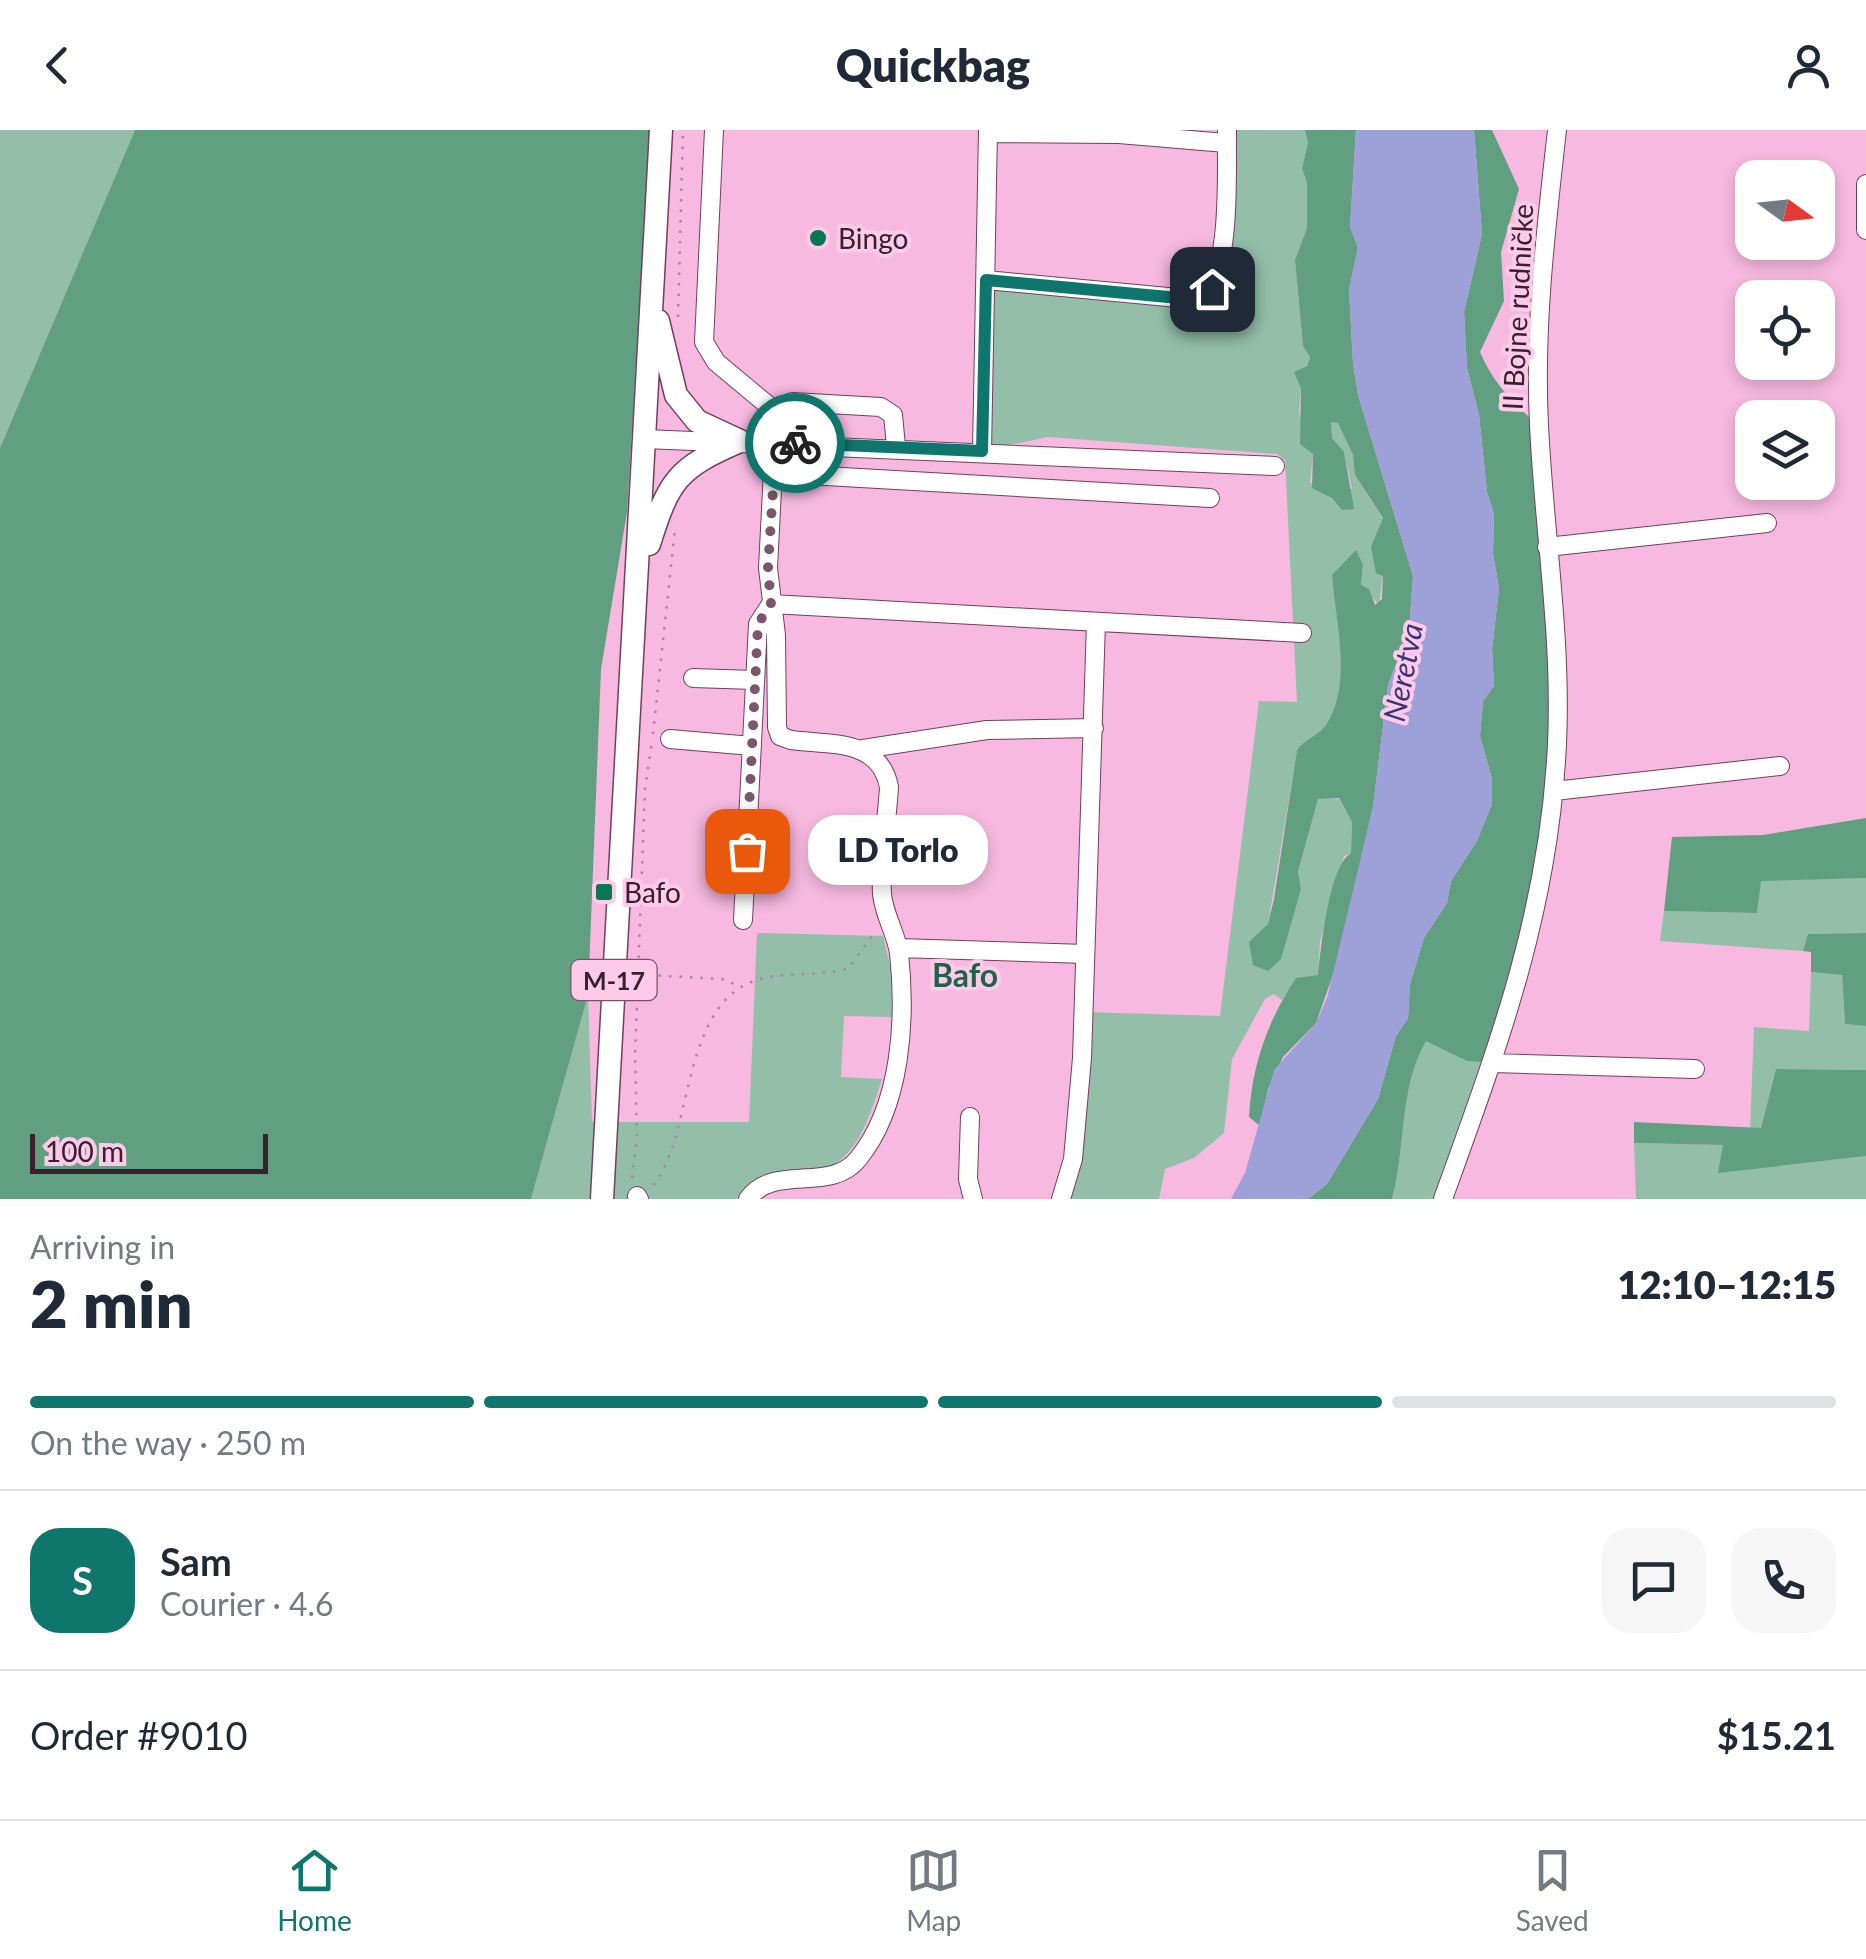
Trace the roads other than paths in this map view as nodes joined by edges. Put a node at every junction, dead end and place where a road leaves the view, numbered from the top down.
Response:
1 (661, 130) edge
2 (714, 130) edge
3 (1557, 130) edge
4 (988, 132) edge
5 (1120, 132) edge
6 (1227, 136) edge
7 (1866, 184) edge
8 (1866, 230) edge
9 (986, 280) junction
10 (653, 308) junction
11 (776, 412) junction
12 (645, 438) junction
13 (740, 441) junction
14 (776, 442) junction
15 (896, 446) junction
16 (982, 451) junction
17 (1276, 466) dead end
18 (773, 473) junction
19 (1210, 498) dead end
20 (1767, 523) dead end
21 (1547, 547) junction
22 (638, 580) junction
23 (771, 604) junction
24 (1096, 622) junction
25 (1302, 633) dead end
26 (693, 678) dead end
27 (755, 680) junction
28 (1094, 728) junction
29 (670, 739) dead end
30 (752, 746) junction
31 (862, 749) junction
32 (1780, 766) dead end
33 (1554, 791) junction
34 (743, 920) dead end
35 (898, 948) junction
36 (1085, 954) junction
37 (1493, 1063) junction
38 (1695, 1069) dead end
39 (970, 1117) dead end
40 (602, 1199) edge
41 (748, 1199) edge
42 (972, 1199) edge
43 (1061, 1199) edge
44 (1443, 1199) edge

1 - 10 main road, M-17
2 - 11 street
3 - 21 street, II Bojne rudničke
4 - 5 street
4 - 9 street
5 - 6 street
6 - 9 street
7 - 8 street
9 - 16 street
10 - 12 main road, M-17
10 - 13 main road
11 - 14 street
11 - 15 street
12 - 13 street
12 - 22 main road, M-17
13 - 14 street
13 - 22 main road
14 - 15 street
14 - 18 street
15 - 16 street
16 - 17 street
18 - 19 street
18 - 23 street
20 - 21 street
21 - 33 street, II Bojne rudničke
22 - 40 main road, M-17
23 - 24 street
23 - 27 street
23 - 31 street
24 - 25 street
24 - 28 street
26 - 27 street
27 - 30 street
28 - 31 street
28 - 36 street
29 - 30 street
30 - 34 street
31 - 35 street
32 - 33 street
33 - 37 street, II Bojne rudničke
35 - 36 street
35 - 41 street
36 - 43 street
37 - 38 street
37 - 44 street, II Bojne rudničke
39 - 42 street

